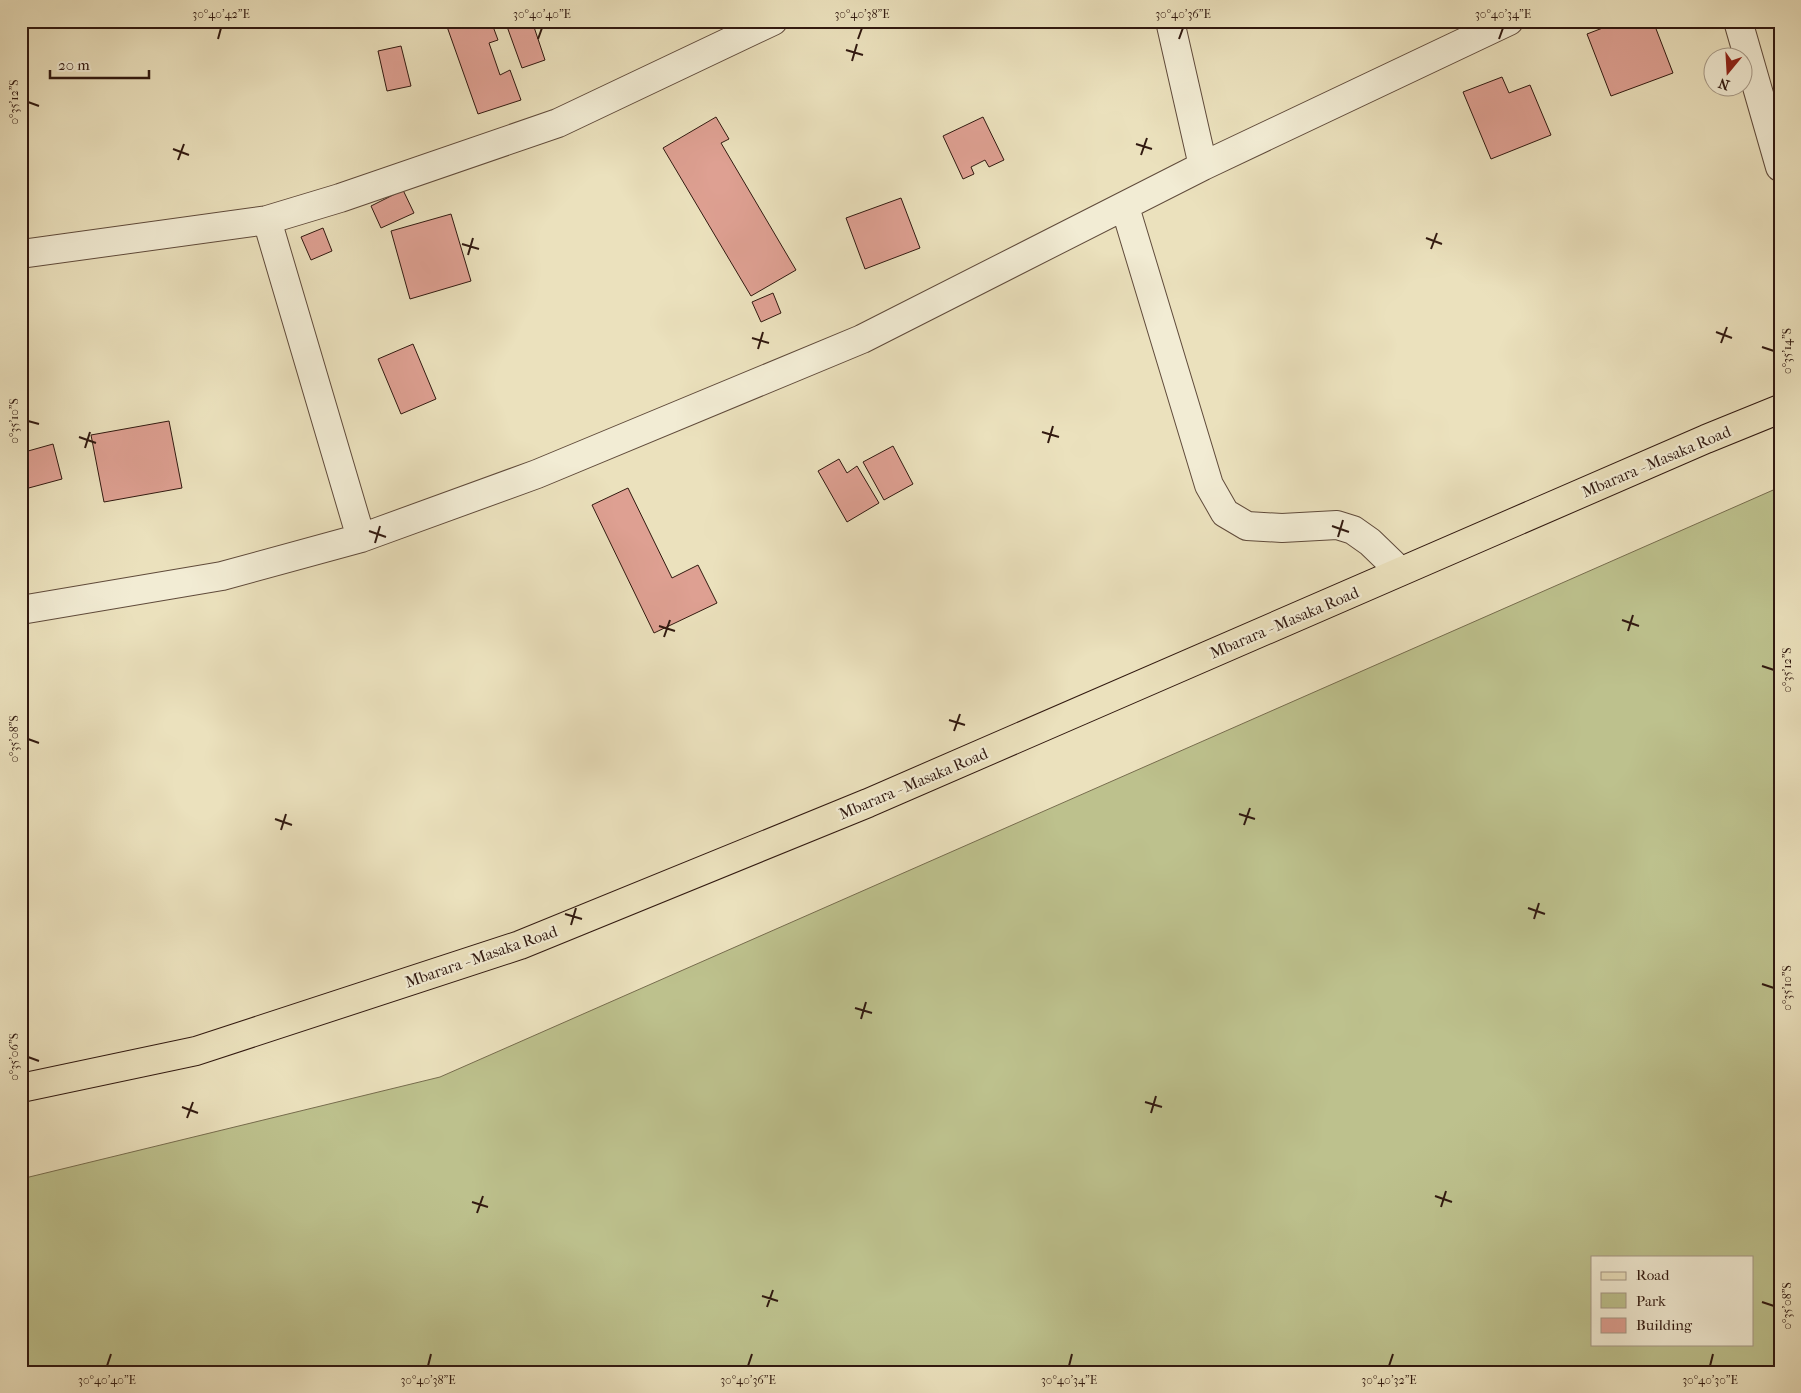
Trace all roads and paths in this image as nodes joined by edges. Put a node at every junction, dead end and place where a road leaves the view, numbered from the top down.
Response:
1 (773, 21) edge
2 (1170, 21) edge
3 (1509, 21) edge
4 (1738, 21) edge
5 (1203, 166) junction
6 (1780, 167) edge
7 (1125, 207) junction
8 (267, 220) junction
9 (21, 254) edge
10 (1780, 409) edge
11 (361, 538) junction
12 (1400, 571) junction
13 (21, 610) edge
14 (21, 1088) edge

1 - 8 street
2 - 5 street
3 - 5 street
4 - 6 street
5 - 7 street
7 - 11 street
7 - 12 street
8 - 9 street
8 - 11 street
10 - 12 main road, Mbarara - Masaka Road
11 - 13 street
12 - 14 main road, Mbarara - Masaka Road

